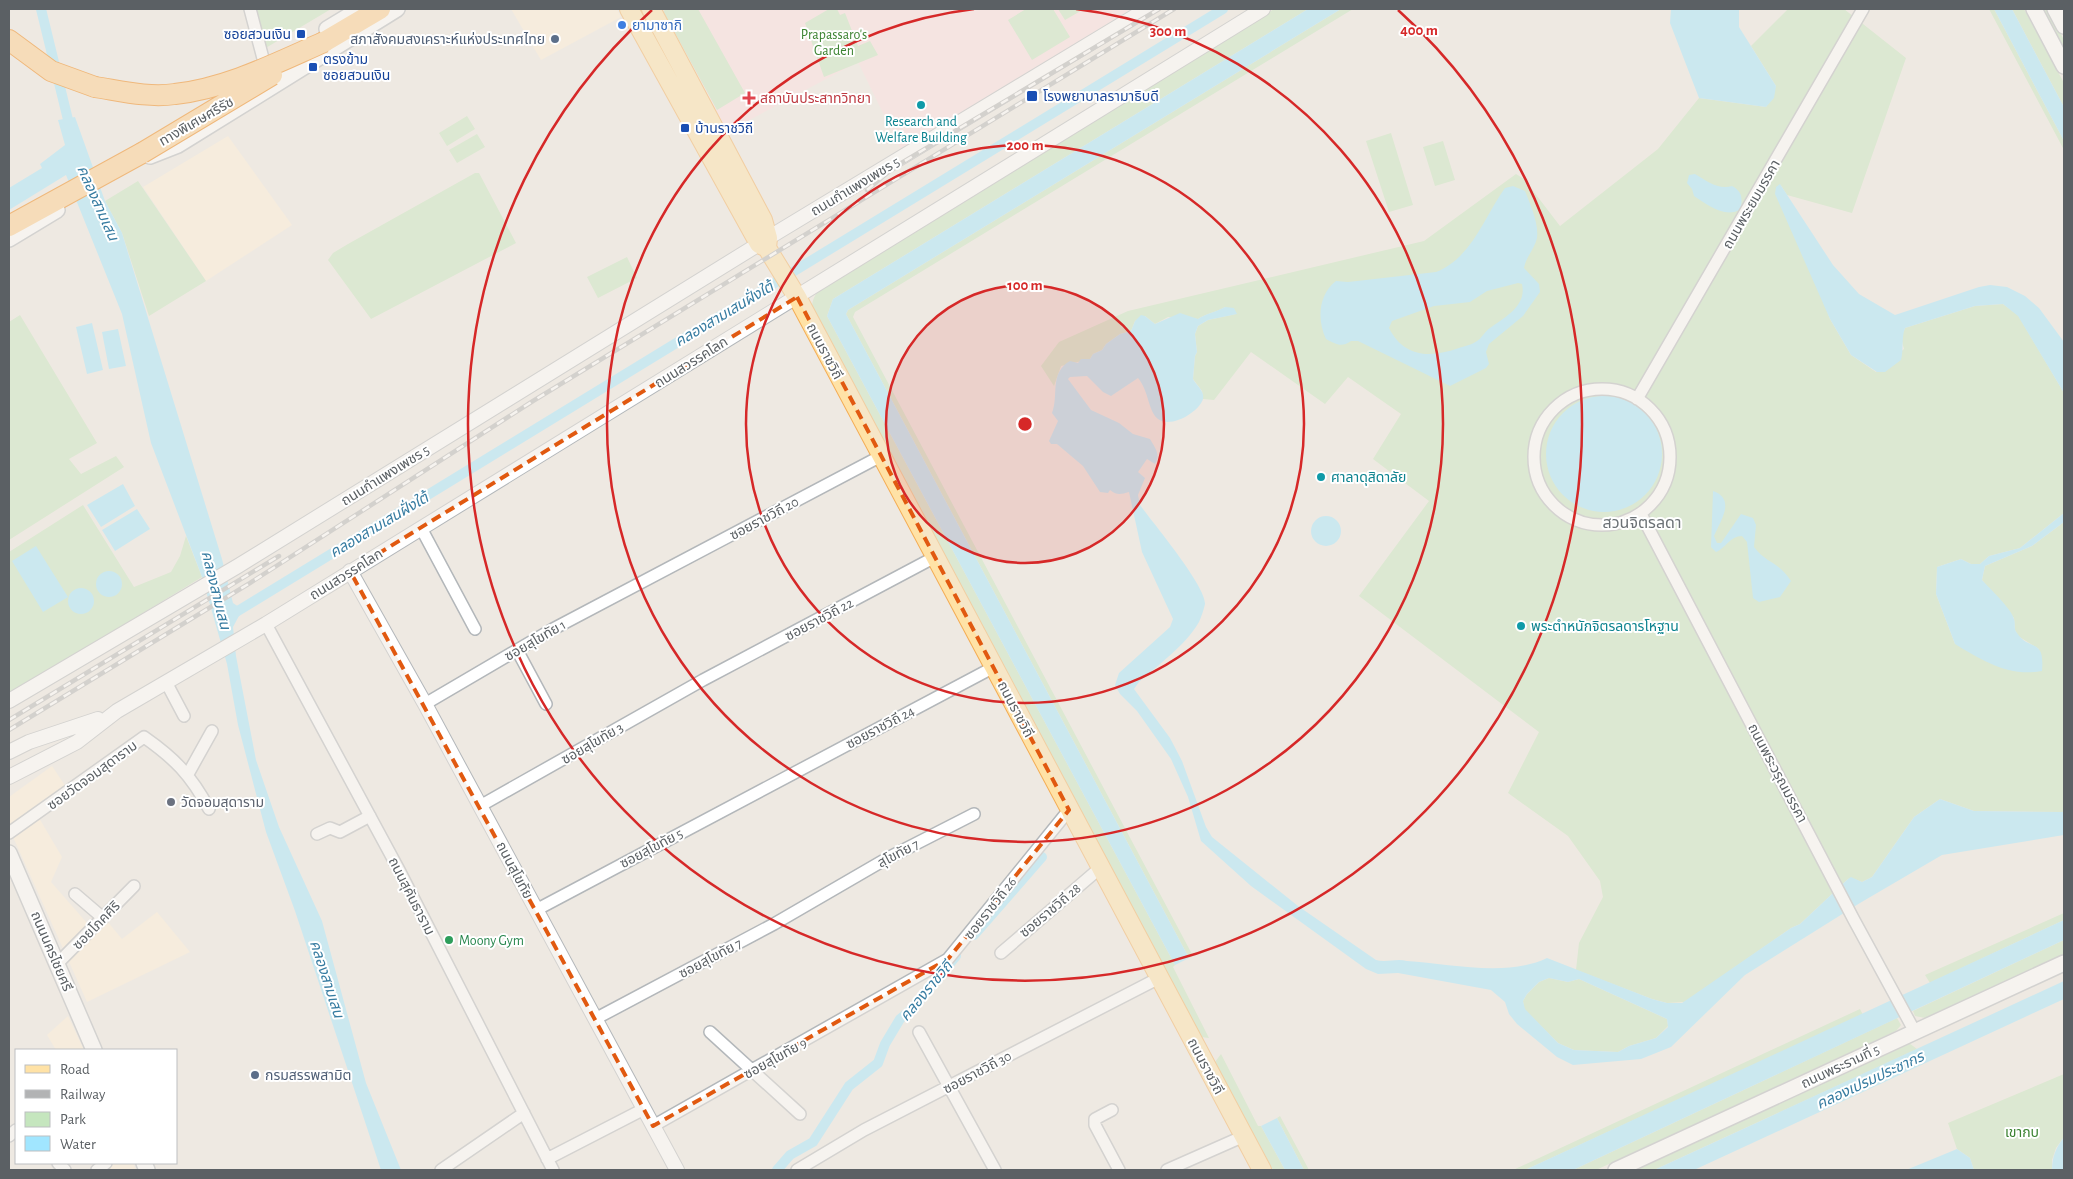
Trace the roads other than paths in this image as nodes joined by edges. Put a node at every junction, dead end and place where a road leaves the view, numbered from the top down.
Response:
1 (250, 9) edge
2 (360, 9) edge
3 (380, 9) edge
4 (397, 9) edge
5 (629, 9) edge
6 (640, 9) edge
7 (651, 9) edge
8 (1147, 9) edge
9 (1263, 9) edge
10 (1863, 9) edge
11 (2034, 9) edge
12 (2055, 9) edge
13 (2064, 26) edge
14 (9, 40) edge
15 (324, 42) junction
16 (265, 66) junction
17 (2064, 66) edge
18 (143, 159) junction
19 (9, 226) edge
20 (9, 239) edge
21 (765, 240) junction
22 (794, 294) junction
23 (1637, 399) junction
24 (881, 456) junction
25 (1641, 514) junction
26 (421, 528) junction
27 (935, 557) junction
28 (350, 571) junction
29 (647, 580) joint
30 (262, 626) junction
31 (475, 630) dead end
32 (517, 650) junction
33 (994, 667) junction
34 (703, 680) joint
35 (166, 682) junction
36 (9, 701) edge
37 (426, 704) junction
38 (546, 704) dead end
39 (117, 711) junction
40 (184, 716) dead end
41 (212, 731) dead end
42 (9, 752) edge
43 (25, 770) junction
44 (188, 774) junction
45 (9, 777) edge
46 (9, 785) edge
47 (767, 787) joint
48 (480, 806) junction
49 (209, 809) dead end
50 (1069, 810) junction
51 (974, 814) dead end
52 (370, 816) junction
53 (9, 834) edge
54 (317, 834) dead end
55 (9, 853) edge
56 (1100, 868) junction
57 (134, 886) dead end
58 (76, 894) dead end
59 (824, 894) joint
60 (536, 910) junction
61 (103, 918) junction
62 (1001, 953) dead end
63 (2064, 962) edge
64 (57, 964) junction
65 (1159, 978) junction
66 (896, 988) joint
67 (595, 1019) junction
68 (710, 1032) dead end
69 (919, 1032) dead end
70 (1915, 1032) junction
71 (94, 1049) edge
72 (751, 1071) junction
73 (950, 1086) junction
74 (644, 1109) junction
75 (1112, 1110) dead end
76 (524, 1113) junction
77 (800, 1114) dead end
78 (653, 1126) junction
79 (1244, 1136) junction
80 (547, 1159) junction
81 (442, 1170) edge
82 (553, 1170) edge
83 (677, 1170) edge
84 (797, 1170) edge
85 (995, 1170) edge
86 (1119, 1170) edge
87 (1167, 1170) edge
88 (1262, 1170) edge
89 (1616, 1170) edge

1 - 16 street
2 - 16 main road
3 - 15 highway, ทางพิเศษศรีรัช
4 - 18 main road
5 - 21 main road, ถนนราชวิถี
6 - 21 main road
7 - 21 main road, ถนนราชวิถี
8 - 21 street, ถนนกำแพงเพชร 5
9 - 22 street, ถนนสวรรคโลก
10 - 23 street, ถนนพระยมมรรคา
11 - 17 main road
12 - 13 main road
14 - 15 highway, bridge
15 - 19 highway, ทางพิเศษศรีรัช, bridge
16 - 18 main road
18 - 20 main road
21 - 22 main road, ถนนราชวิถี
21 - 36 street, ถนนกำแพงเพชร 5
22 - 24 main road, ถนนราชวิถี
22 - 26 street, ถนนสวรรคโลก
23 - 25 street
23 - 25 street
24 - 27 main road, ถนนราชวิถี
24 - 29 street, ซอยราชวิถี 20
25 - 70 street, ถนนพระวรุณมรรคา
26 - 28 street, ถนนสวรรคโลก
26 - 31 street
27 - 33 main road, ถนนราชวิถี
27 - 34 street, ซอยราชวิถี 22
28 - 30 street, ถนนสวรรคโลก
28 - 37 street, ถนนสุโขทัย
29 - 32 street, ซอยสุโขทัย 1
30 - 35 street, ถนนสวรรคโลก
30 - 52 street, ถนนสุคันธาราม
32 - 37 street, ซอยสุโขทัย 1
32 - 38 street
33 - 47 street, ซอยราชวิถี 24
33 - 50 main road, ถนนราชวิถี
34 - 48 street, ซอยสุโขทัย 3
35 - 39 street, ถนนสวรรคโลก
35 - 40 street
37 - 48 street, ถนนสุโขทัย
39 - 42 street, ถนนสวรรคโลก
39 - 43 street, ถนนสวรรคโลก
41 - 44 street
43 - 45 street, ถนนสวรรคโลก
43 - 46 street
44 - 49 street, ซอยวัดจอมสุดาราม
44 - 53 street, ซอยวัดจอมสุดาราม
47 - 60 street, ซอยสุโขทัย 5
48 - 60 street, ถนนสุโขทัย
50 - 56 main road, ถนนราชวิถี
50 - 66 street, ซอยราชวิถี 26
51 - 59 street, สุโขทัย 7
52 - 54 street
52 - 76 street, ถนนสุคันธาราม
55 - 64 main road, ถนนนครไชยศรี
56 - 62 street, ซอยราชวิถี 28
56 - 65 main road, ถนนราชวิถี
57 - 61 street, ซอยโภคศิริ
58 - 61 street
59 - 67 street, ซอยสุโขทัย 7
60 - 67 street, ถนนสุโขทัย
61 - 64 street, ซอยโภคศิริ
63 - 70 main road, ถนนพระรามที่ 5
64 - 71 main road, ถนนนครไชยศรี
65 - 73 street, ซอยราชวิถี 30
65 - 79 main road, ถนนราชวิถี
66 - 72 street, ซอยสุโขทัย 9
67 - 74 street, ถนนสุโขทัย
68 - 72 street
69 - 73 street
70 - 89 main road, ถนนพระรามที่ 5
72 - 77 street
72 - 78 street, ซอยสุโขทัย 9
73 - 84 street, ซอยราชวิถี 30
73 - 85 street
74 - 78 street, ถนนสุโขทัย
74 - 80 street
75 - 86 street
76 - 80 street, ถนนสุคันธาราม
76 - 81 street
78 - 83 street, ถนนสุโขทัย
79 - 87 street
79 - 88 main road, ถนนราชวิถี
80 - 82 street, ถนนสุคันธาราม

